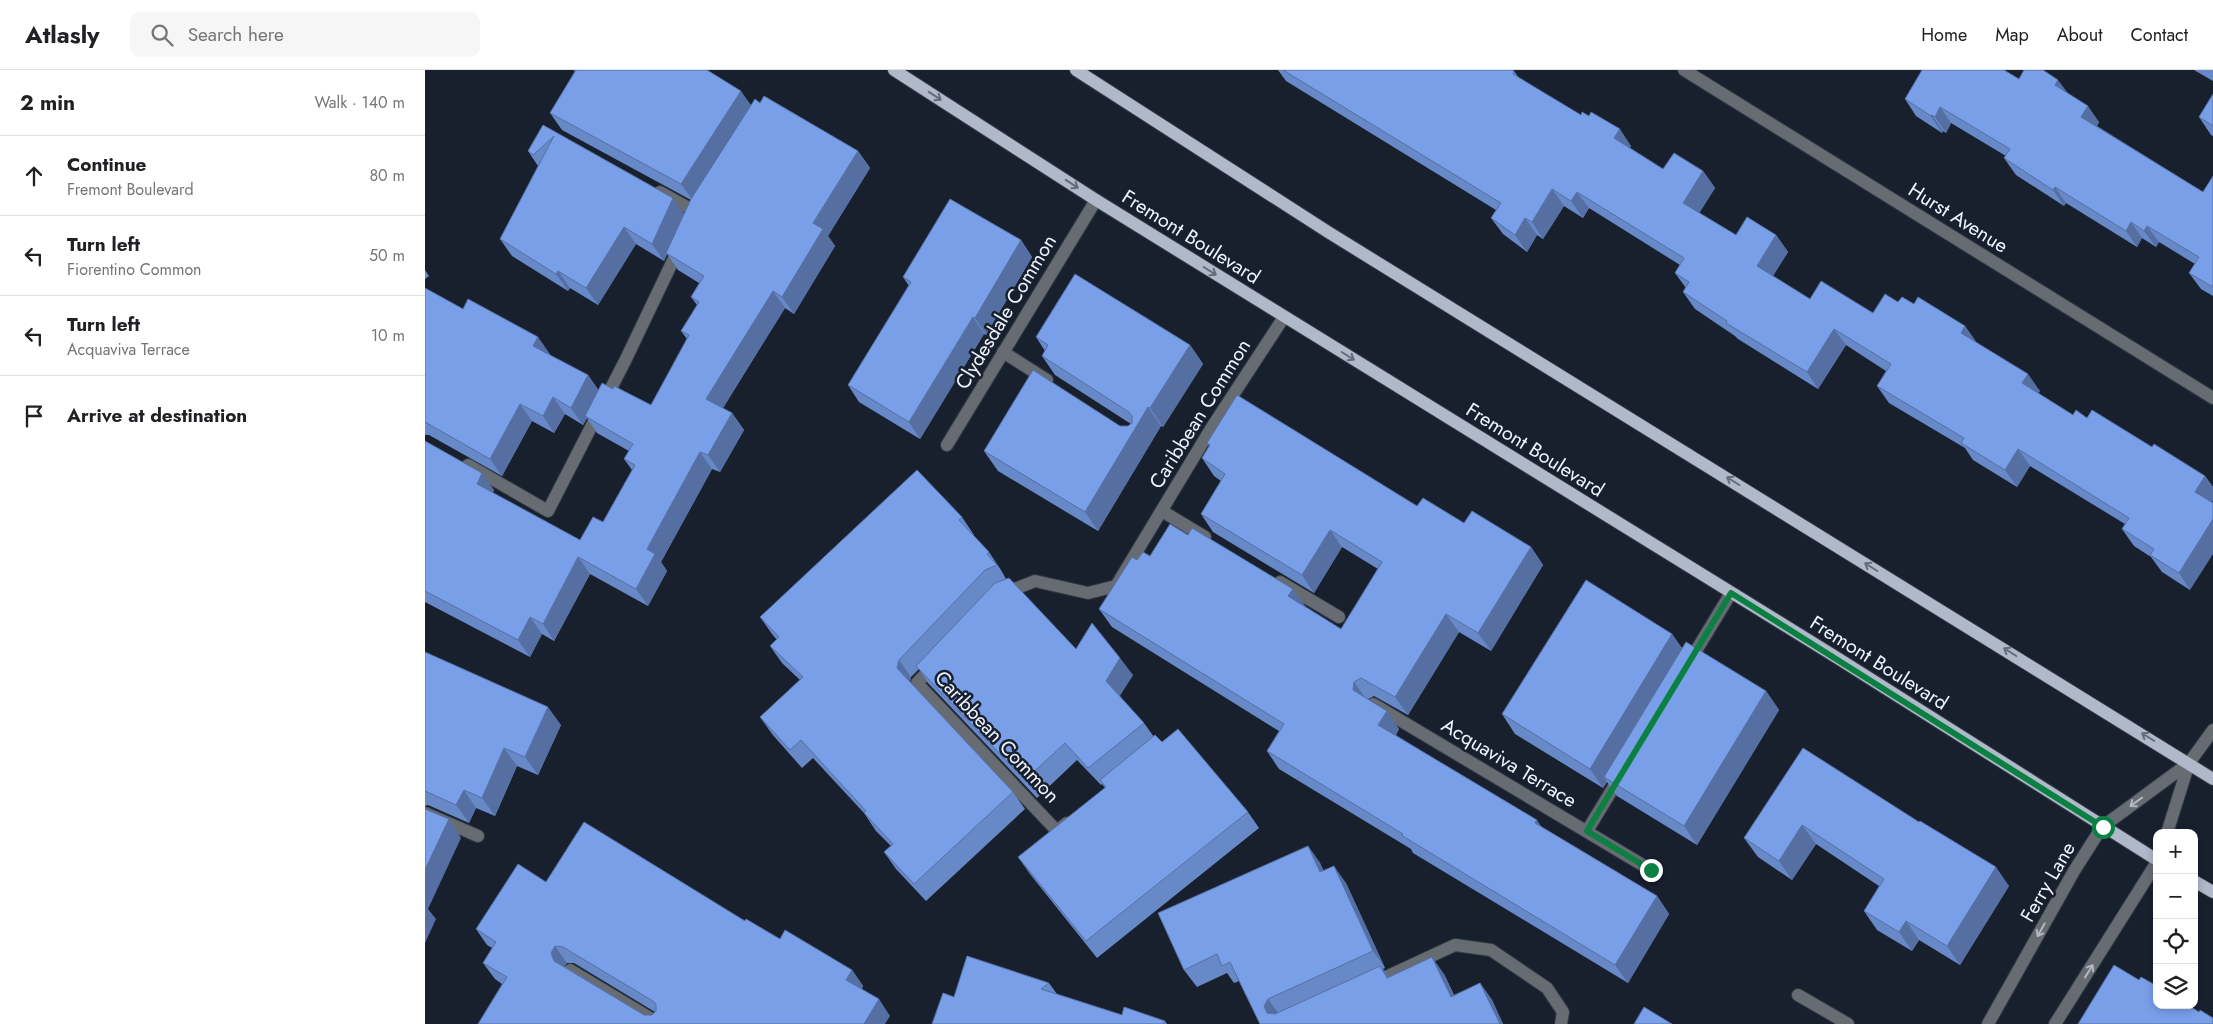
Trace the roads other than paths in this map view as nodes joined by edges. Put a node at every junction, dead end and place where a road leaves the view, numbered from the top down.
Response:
1 (894, 70) edge
2 (1076, 70) edge
3 (1684, 70) edge
4 (646, 184) edge
5 (1096, 200) junction
6 (696, 212) edge
7 (684, 238) edge
8 (1284, 317) junction
9 (1003, 352) junction
10 (1059, 388) edge
11 (2213, 398) edge
12 (947, 444) dead end
13 (457, 459) edge
14 (1162, 511) junction
15 (1212, 541) edge
16 (1271, 576) edge
17 (1731, 593) junction
18 (996, 600) edge
19 (1339, 617) dead end
20 (943, 655) edge
21 (1683, 673) edge
22 (1373, 704) edge
23 (2213, 730) edge
24 (2189, 763) junction
25 (1627, 765) edge
26 (2213, 778) edge
27 (425, 813) edge
28 (1079, 813) edge
29 (2103, 827) junction
30 (2168, 829) edge
31 (1587, 831) junction
32 (478, 836) dead end
33 (2153, 858) edge
34 (2153, 867) edge
35 (1651, 870) dead end
36 (2198, 883) edge
37 (2213, 892) edge
38 (570, 970) edge
39 (1365, 987) edge
40 (1798, 995) dead end
41 (660, 1024) edge
42 (1561, 1024) edge
43 (1848, 1024) edge
44 (1988, 1024) edge
45 (2055, 1024) edge

1 -> 5 main road, Fremont Boulevard
24 -> 2 main road
3 - 11 street, Hurst Avenue
4 - 6 street
5 -> 8 main road, Fremont Boulevard
5 - 9 street, Clydesdale Common
7 - 13 street
8 - 14 street, Caribbean Common
8 -> 17 main road, Fremont Boulevard
9 - 10 street
9 - 12 street, Clydesdale Common
14 - 15 street
14 - 18 street, Caribbean Common
16 - 19 street
17 - 21 street
17 - 29 main road, Fremont Boulevard
20 - 28 street, Caribbean Common
22 - 31 street, Acquaviva Terrace
23 - 24 street, Ferry Lane
24 - 26 main road
24 -> 29 street, Ferry Lane
24 - 30 street, Ferry Lane
25 - 31 street
27 - 32 street
29 - 33 main road, Fremont Boulevard
29 -> 44 street, Ferry Lane
31 - 35 street, Acquaviva Terrace
45 -> 34 street
36 - 37 main road
38 - 41 street
39 - 42 street
40 - 43 street

